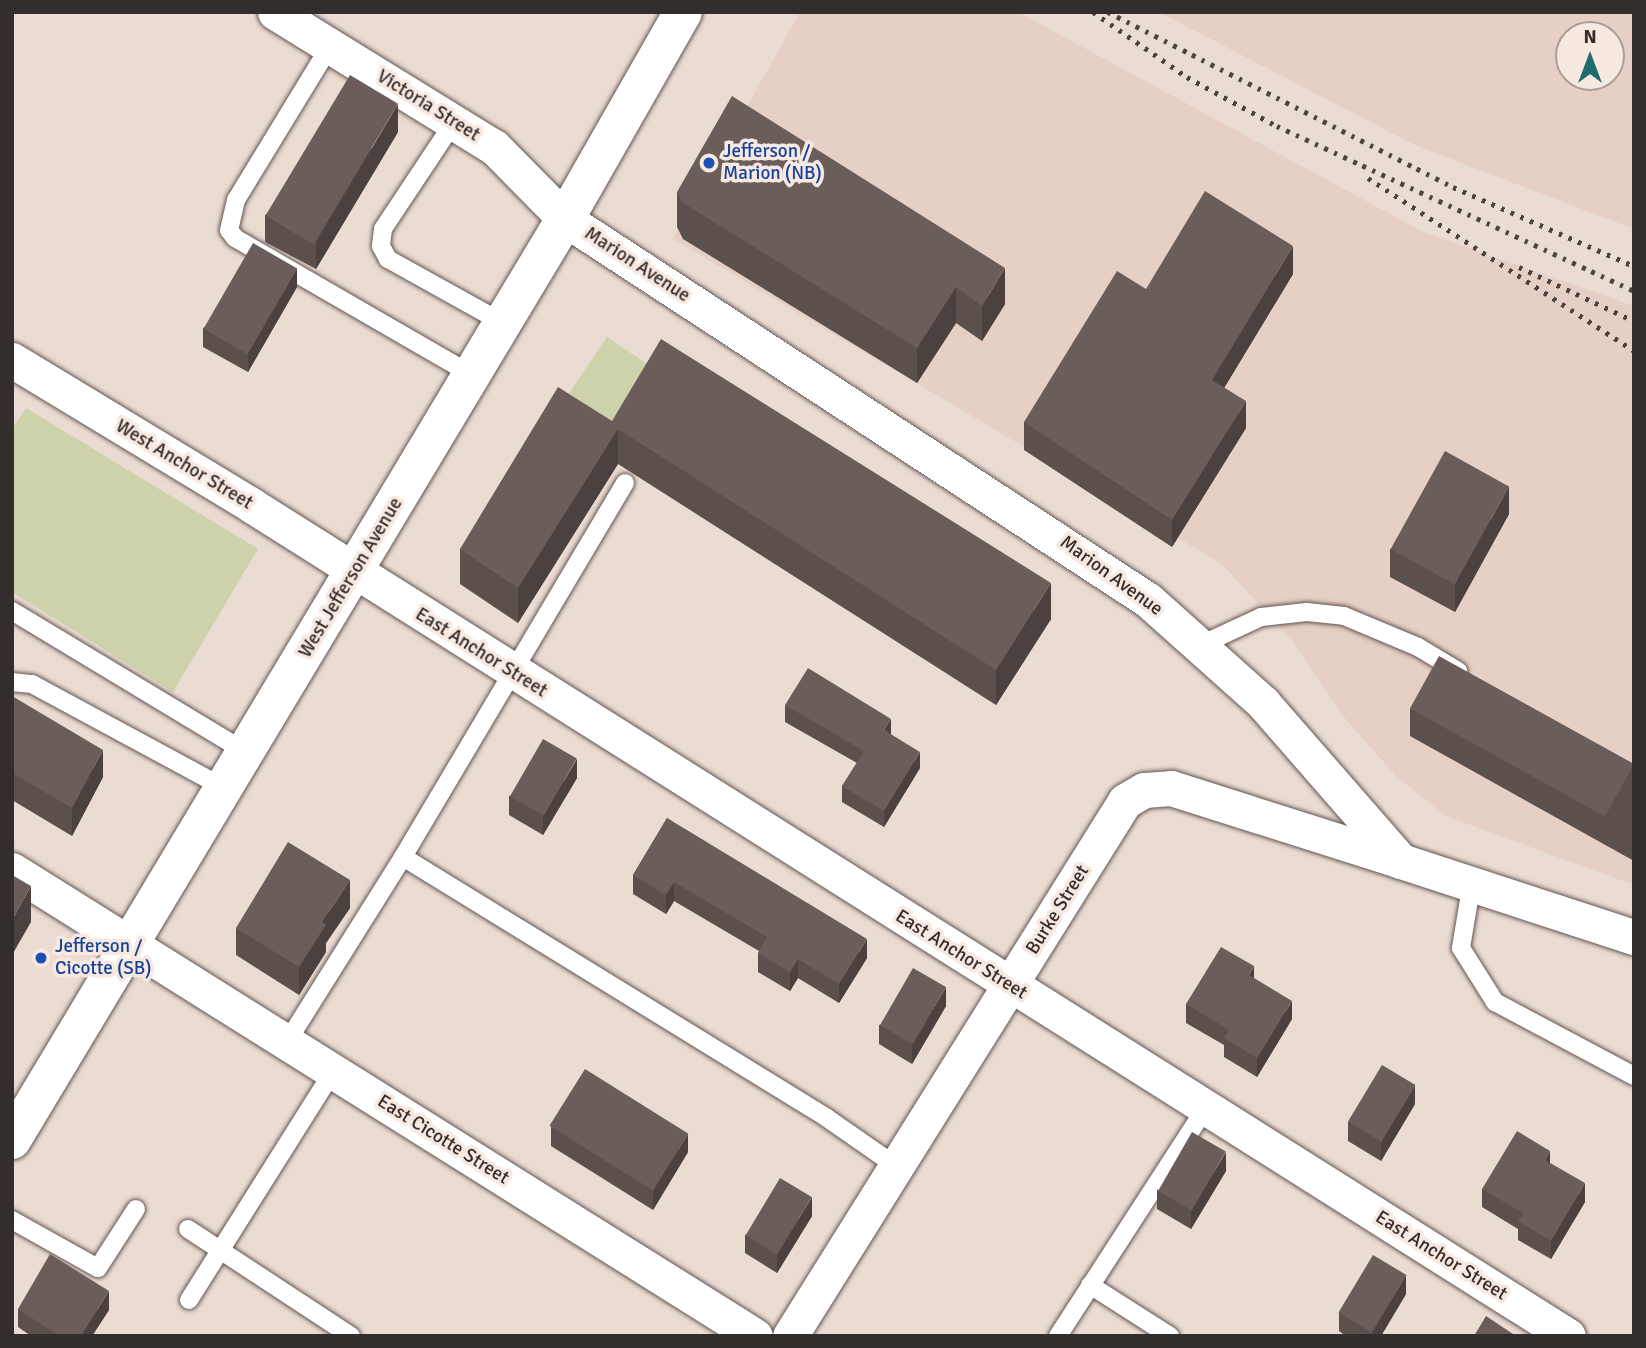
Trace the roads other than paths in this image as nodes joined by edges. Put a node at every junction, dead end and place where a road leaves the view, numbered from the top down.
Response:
1 (275, 12) edge
2 (683, 12) edge
3 (330, 46) junction
4 (454, 122) junction
5 (565, 219) junction
6 (503, 323) junction
7 (12, 360) edge
8 (471, 375) junction
9 (625, 483) dead end
10 (354, 573) junction
11 (12, 611) edge
12 (1201, 645) junction
13 (513, 674) junction
14 (12, 682) edge
15 (1478, 682) edge
16 (246, 752) junction
17 (224, 788) junction
18 (403, 857) junction
19 (1401, 861) junction
20 (12, 870) edge
21 (1472, 882) junction
22 (1634, 937) edge
23 (131, 944) junction
24 (1009, 986) junction
25 (287, 1042) junction
26 (333, 1071) junction
27 (1634, 1076) edge
28 (1205, 1109) junction
29 (16, 1125) edge
30 (896, 1166) junction
31 (136, 1209) dead end
32 (12, 1220) edge
33 (188, 1229) dead end
34 (221, 1252) junction
35 (1090, 1285) junction
36 (189, 1300) dead end
37 (351, 1336) edge
38 (755, 1336) edge
39 (790, 1336) edge
40 (1058, 1336) edge
41 (1170, 1336) edge
42 (1568, 1336) edge

1 - 3 street, Victoria Street
2 - 5 main road, West Jefferson Avenue
3 - 4 street, Victoria Street
3 - 8 lane
4 - 5 street, Victoria Street
4 - 6 lane
5 - 6 main road, West Jefferson Avenue
5 - 12 street, Marion Avenue
6 - 8 main road, West Jefferson Avenue
7 - 10 street, West Anchor Street
8 - 10 main road, West Jefferson Avenue
9 - 13 lane
10 - 13 street, East Anchor Street
10 - 16 main road, West Jefferson Avenue
11 - 16 lane
12 - 15 lane
12 - 19 street, Marion Avenue
13 - 18 lane
13 - 24 street, East Anchor Street
14 - 17 lane
16 - 17 main road, West Jefferson Avenue
17 - 23 main road, West Jefferson Avenue
18 - 25 lane
18 - 30 lane
19 - 21 street
19 - 24 street, Burke Street
20 - 23 street, East Cicotte Street
21 - 22 street
21 - 27 lane
23 - 25 street, East Cicotte Street
23 - 29 main road, West Jefferson Avenue
24 - 28 street, East Anchor Street
24 - 30 street, Burke Street
25 - 26 street, East Cicotte Street
26 - 34 lane
26 - 38 street, East Cicotte Street
28 - 35 lane
28 - 42 street, East Anchor Street
30 - 39 street, Burke Street
31 - 32 lane
33 - 34 lane
34 - 36 lane
34 - 37 lane
35 - 40 lane
35 - 41 lane

